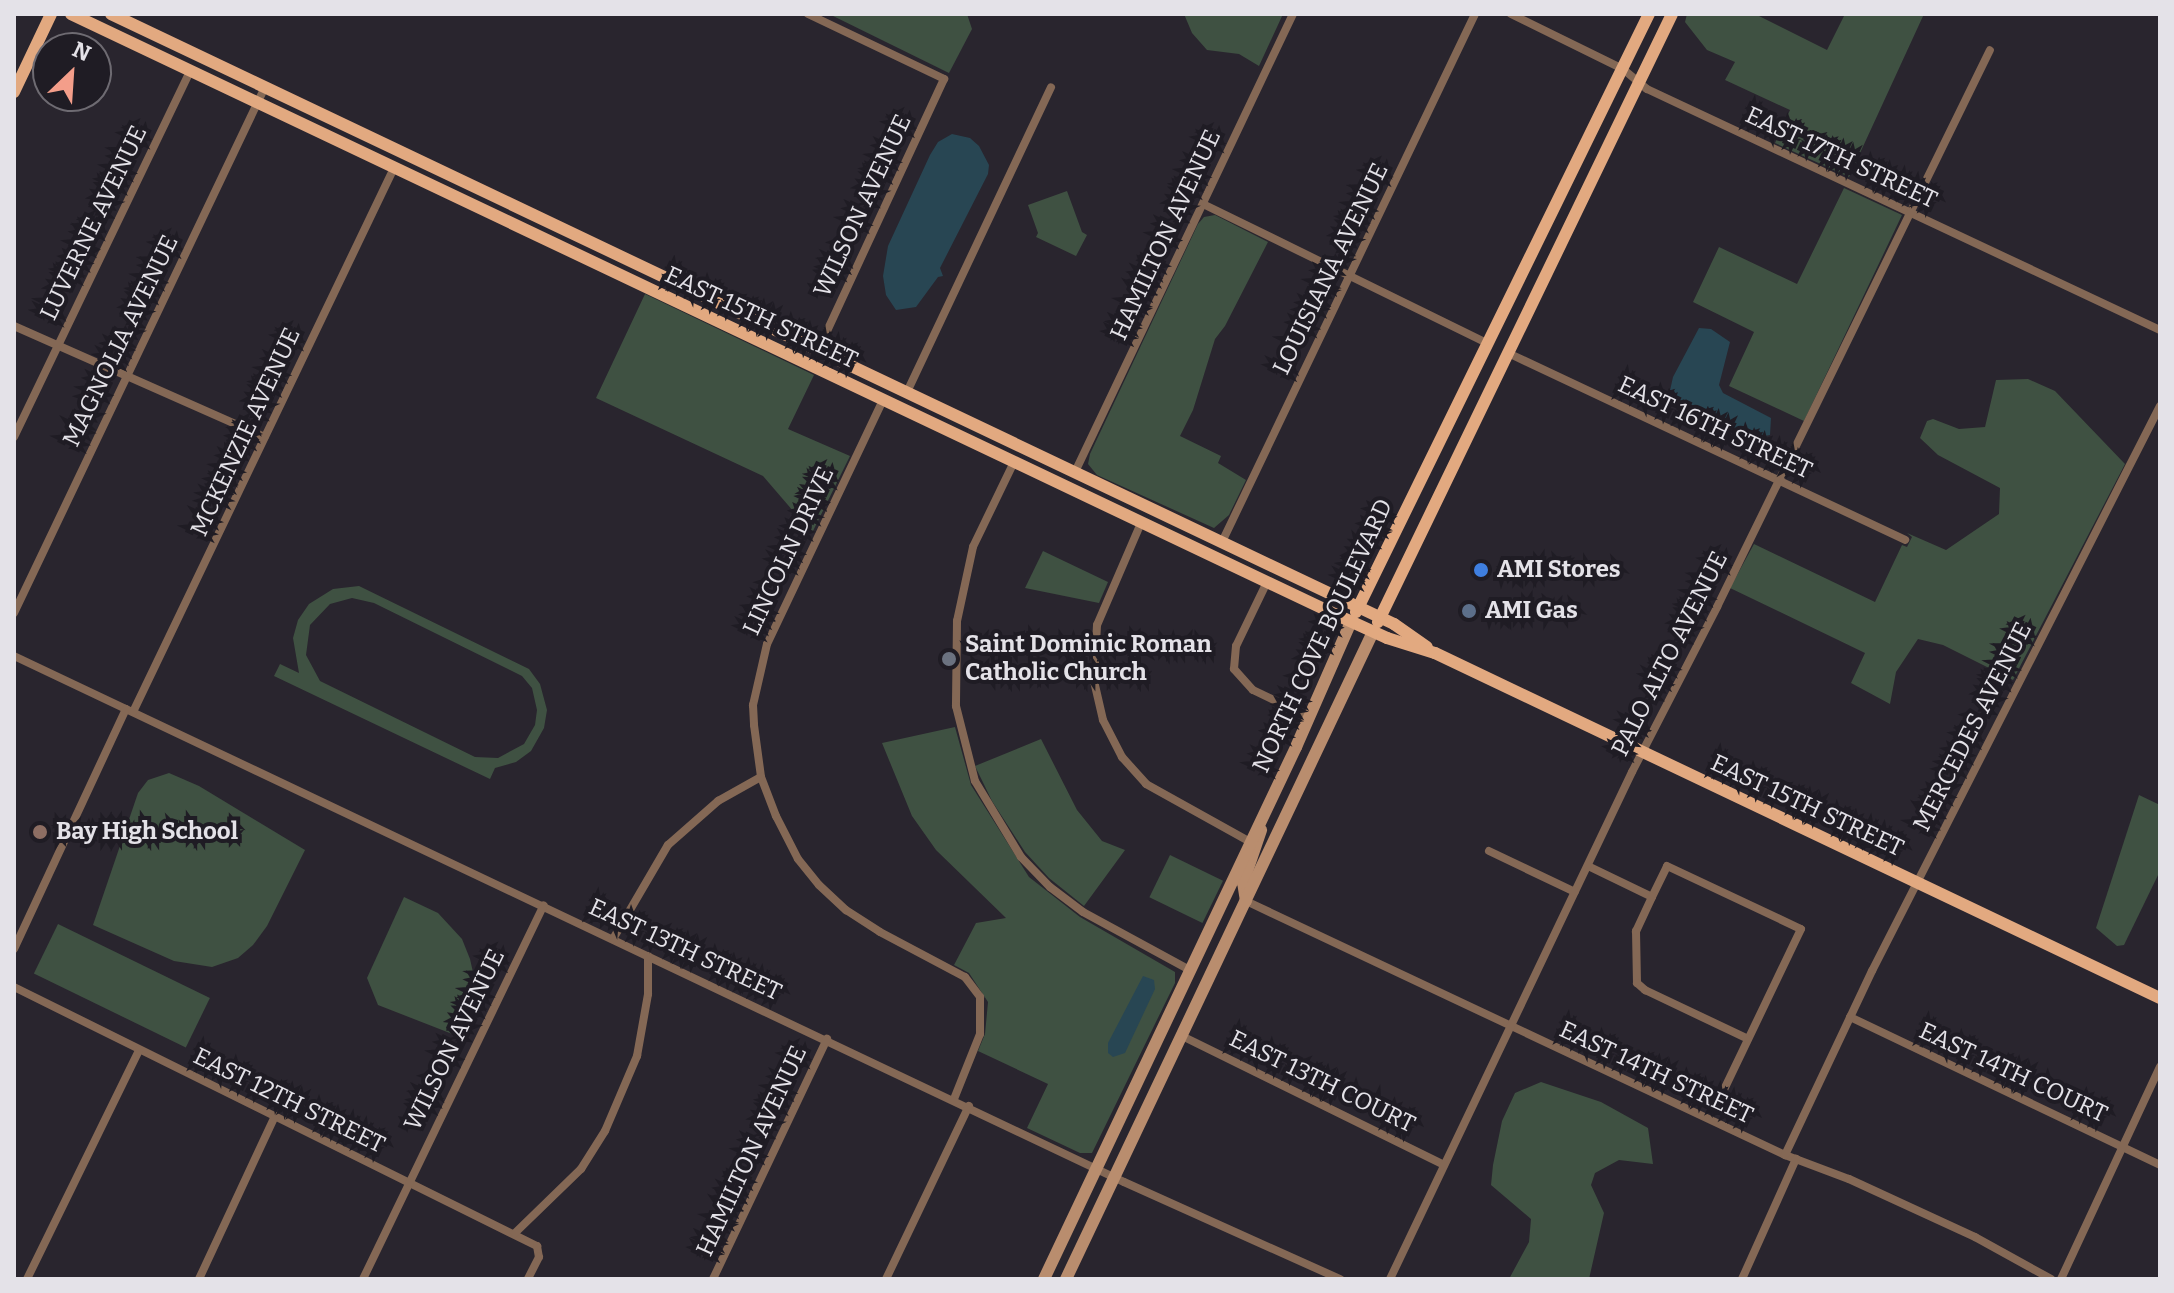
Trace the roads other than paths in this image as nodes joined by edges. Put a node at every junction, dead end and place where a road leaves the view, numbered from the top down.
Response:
1 (51, 14) edge
2 (71, 14) edge
3 (111, 14) edge
4 (808, 14) edge
5 (1293, 14) edge
6 (1475, 14) edge
7 (1511, 14) edge
8 (1649, 14) edge
9 (1672, 14) edge
10 (1990, 50) dead end
11 (197, 55) junction
12 (1623, 69) junction
13 (190, 71) junction
14 (1639, 83) junction
15 (265, 87) junction
16 (1051, 87) dead end
17 (14, 92) edge
18 (258, 103) junction
19 (401, 152) junction
20 (394, 168) junction
21 (1203, 204) junction
22 (1910, 212) junction
23 (534, 215) junction
24 (526, 231) junction
25 (644, 268) junction
26 (1349, 279) junction
27 (637, 283) junction
28 (743, 315) junction
29 (14, 326) edge
30 (736, 330) junction
31 (2160, 330) edge
32 (1487, 343) junction
33 (57, 346) junction
34 (818, 350) junction
35 (1508, 353) junction
36 (811, 366) junction
37 (125, 376) junction
38 (890, 384) junction
39 (907, 392) junction
40 (883, 400) junction
41 (2160, 406) edge
42 (900, 408) junction
43 (14, 437) edge
44 (265, 437) junction
45 (1021, 447) junction
46 (1014, 462) junction
47 (1075, 472) junction
48 (1781, 479) junction
49 (1068, 488) junction
50 (1149, 507) junction
51 (1141, 523) junction
52 (1905, 540) dead end
53 (1222, 542) junction
54 (1214, 558) junction
55 (1267, 582) junction
56 (1358, 607) junction
57 (14, 613) edge
58 (1380, 617) junction
59 (1351, 622) junction
60 (1373, 632) junction
61 (1435, 653) junction
62 (14, 656) edge
63 (130, 711) junction
64 (1309, 717) junction
65 (1643, 753) junction
66 (761, 777) junction
67 (1254, 844) junction
68 (1489, 851) dead end
69 (1588, 866) junction
70 (1917, 883) junction
71 (1575, 892) junction
72 (1652, 897) junction
73 (1246, 901) junction
74 (544, 905) junction
75 (613, 939) junction
76 (14, 949) edge
77 (648, 956) junction
78 (1190, 970) junction
79 (14, 987) edge
80 (2160, 998) edge
81 (1850, 1017) junction
82 (1511, 1028) junction
83 (1182, 1036) junction
84 (827, 1039) junction
85 (1748, 1039) junction
86 (139, 1050) junction
87 (2160, 1067) edge
88 (1721, 1096) dead end
89 (954, 1099) junction
90 (969, 1106) junction
91 (275, 1116) junction
92 (2122, 1146) junction
93 (1785, 1155) junction
94 (1796, 1159) junction
95 (1444, 1165) junction
96 (2160, 1165) edge
97 (1096, 1168) junction
98 (1115, 1177) junction
99 (408, 1181) junction
100 (515, 1233) junction
101 (27, 1279) edge
102 (199, 1279) edge
103 (363, 1279) edge
104 (528, 1279) edge
105 (713, 1279) edge
106 (886, 1279) edge
107 (1044, 1279) edge
108 (1066, 1279) edge
109 (1340, 1279) edge
110 (1390, 1279) edge
111 (1742, 1279) edge
112 (2051, 1279) edge
113 (2061, 1279) edge

1 - 17 main road
2 - 13 main road, EAST 15TH STREET
3 - 11 main road, EAST 15TH STREET
4 - 34 street, WILSON AVENUE
5 - 21 street, HAMILTON AVENUE
6 - 26 street, LOUISIANA AVENUE
7 - 12 street, EAST 17TH STREET
8 - 12 main road, NORTH COVE BOULEVARD
9 - 14 main road, NORTH COVE BOULEVARD
10 - 22 street, PALO ALTO AVENUE
11 - 13 main road
11 - 15 main road, EAST 15TH STREET
12 - 14 street, EAST 17TH STREET
12 - 32 main road, NORTH COVE BOULEVARD
13 - 18 main road, EAST 15TH STREET
13 - 33 street, LUVERNE AVENUE
14 - 22 street, EAST 17TH STREET
14 - 35 main road, NORTH COVE BOULEVARD
15 - 18 street, MAGNOLIA AVENUE
15 - 19 main road, EAST 15TH STREET
16 - 39 street
18 - 20 main road, EAST 15TH STREET
18 - 37 street, MAGNOLIA AVENUE
19 - 20 main road
19 - 23 main road, EAST 15TH STREET
20 - 24 main road, EAST 15TH STREET
20 - 44 street, MCKENZIE AVENUE
21 - 26 street
21 - 47 street, HAMILTON AVENUE
22 - 31 street, EAST 17TH STREET
22 - 48 street, PALO ALTO AVENUE
23 - 24 main road
23 - 25 main road, EAST 15TH STREET
24 - 27 main road, EAST 15TH STREET
25 - 27 main road
25 - 28 main road, EAST 15TH STREET
26 - 32 street
26 - 53 street, LOUISIANA AVENUE
27 - 30 main road, EAST 15TH STREET
28 - 30 main road
28 - 34 main road, EAST 15TH STREET
29 - 33 street
30 - 36 main road, EAST 15TH STREET
32 - 56 main road, NORTH COVE BOULEVARD
33 - 37 street
33 - 43 street, LUVERNE AVENUE
34 - 36 main road
34 - 38 main road, EAST 15TH STREET
35 - 48 street, EAST 16TH STREET
35 - 58 main road, NORTH COVE BOULEVARD
36 - 40 main road, EAST 15TH STREET
37 - 44 street
37 - 57 street, MAGNOLIA AVENUE
38 - 39 main road, EAST 15TH STREET
38 - 40 main road
39 - 42 main road
39 - 45 main road, EAST 15TH STREET
40 - 42 main road, EAST 15TH STREET
40 - 66 street, LINCOLN DRIVE
41 - 70 street, MERCEDES AVENUE
42 - 46 main road, EAST 15TH STREET
44 - 63 street, MCKENZIE AVENUE
45 - 46 main road
45 - 47 main road, EAST 15TH STREET
46 - 49 main road, EAST 15TH STREET
46 - 78 street
47 - 49 main road
47 - 50 main road, EAST 15TH STREET
48 - 52 street, EAST 16TH STREET
48 - 65 street, PALO ALTO AVENUE
49 - 51 main road, EAST 15TH STREET
50 - 51 main road
50 - 53 main road, EAST 15TH STREET
51 - 54 main road, EAST 15TH STREET
51 - 67 street
53 - 54 main road
53 - 56 main road, EAST 15TH STREET
54 - 55 main road, EAST 15TH STREET
55 - 59 main road, EAST 15TH STREET
55 - 64 street
56 - 58 main road, EAST 15TH STREET
56 - 59 main road, NORTH COVE BOULEVARD
58 - 60 main road, NORTH COVE BOULEVARD
58 - 61 main road, EAST 15TH STREET
59 - 60 main road, EAST 15TH STREET
59 - 64 main road, NORTH COVE BOULEVARD
60 - 61 main road, EAST 15TH STREET
60 - 73 main road, NORTH COVE BOULEVARD
61 - 65 main road, EAST 15TH STREET
62 - 63 street, EAST 13TH STREET
63 - 74 street, EAST 13TH STREET
63 - 76 street, MCKENZIE AVENUE
64 - 67 main road, NORTH COVE BOULEVARD
65 - 69 street, PALO ALTO AVENUE
65 - 70 main road, EAST 15TH STREET
66 - 75 street
66 - 89 street, LINCOLN DRIVE
67 - 73 main road
67 - 78 main road
68 - 71 street
69 - 71 street, PALO ALTO AVENUE
69 - 72 street
70 - 80 main road, EAST 15TH STREET
70 - 81 street, MERCEDES AVENUE
71 - 82 street, PALO ALTO AVENUE
72 - 85 street
72 - 85 street
73 - 82 street, EAST 14TH STREET
73 - 83 main road, NORTH COVE BOULEVARD
74 - 75 street, EAST 13TH STREET
74 - 99 street, WILSON AVENUE
75 - 77 street, EAST 13TH STREET
77 - 84 street, EAST 13TH STREET
77 - 100 street
78 - 97 main road
79 - 86 street, EAST 12TH STREET
81 - 92 street, EAST 14TH COURT
81 - 93 street, MERCEDES AVENUE
82 - 93 street, EAST 14TH STREET
82 - 95 street, PALO ALTO AVENUE
83 - 95 street, EAST 13TH COURT
83 - 98 main road, NORTH COVE BOULEVARD
84 - 89 street, EAST 13TH STREET
84 - 105 street, HAMILTON AVENUE
85 - 88 street
86 - 91 street, EAST 12TH STREET
86 - 101 street
87 - 92 street
89 - 90 street, EAST 13TH STREET
90 - 97 street, EAST 13TH STREET
90 - 106 street
91 - 99 street, EAST 12TH STREET
91 - 102 street
92 - 96 street, EAST 14TH COURT
92 - 113 street
93 - 94 street, EAST 14TH STREET
94 - 111 street
94 - 112 street, EAST 14TH STREET
95 - 110 street, PALO ALTO AVENUE
97 - 98 street, EAST 13TH STREET
97 - 107 main road
98 - 108 main road, NORTH COVE BOULEVARD
98 - 109 street, EAST 13TH STREET
99 - 100 street, EAST 12TH STREET
99 - 103 street, WILSON AVENUE
100 - 104 street, EAST 12TH STREET

